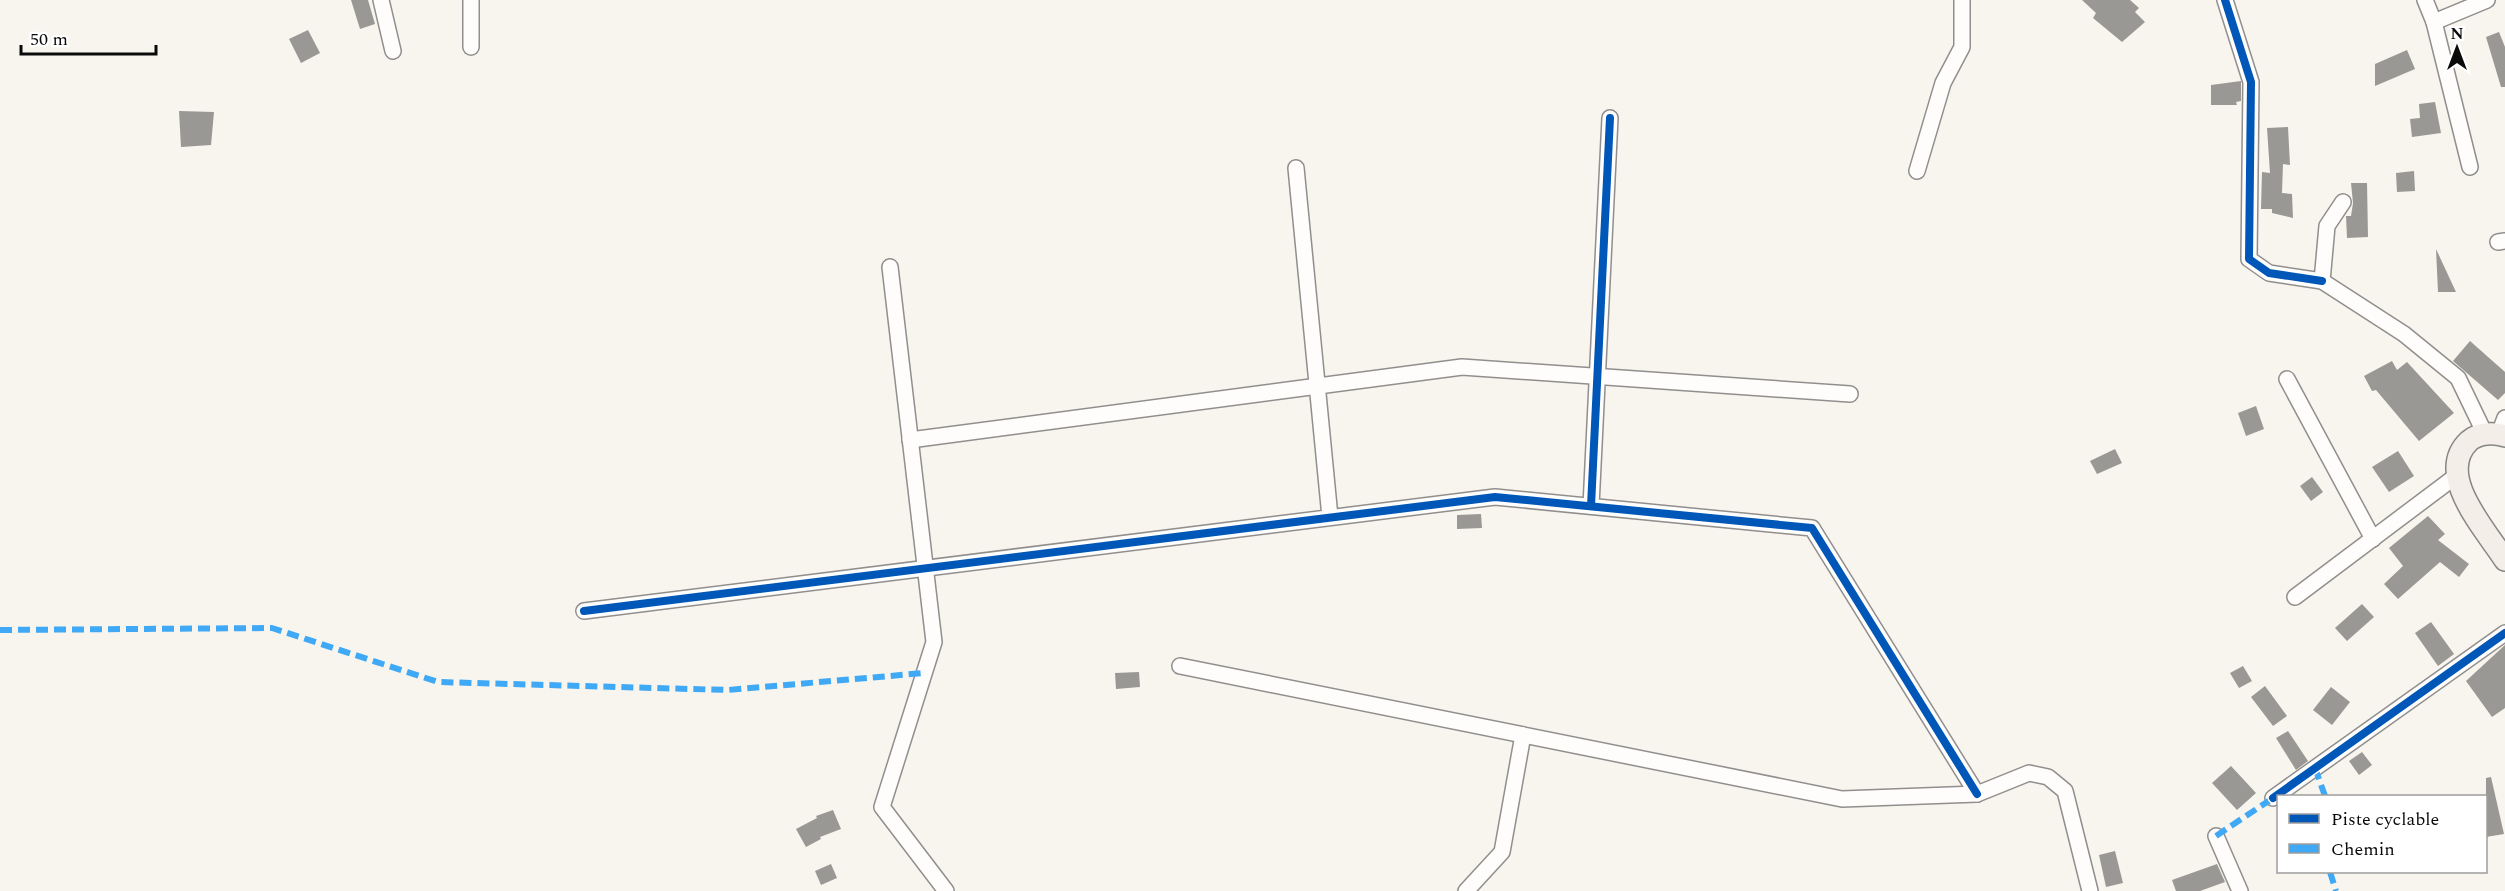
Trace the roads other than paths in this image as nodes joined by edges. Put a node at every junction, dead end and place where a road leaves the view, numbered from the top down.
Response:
1 (381, 0) edge
2 (471, 0) edge
3 (1962, 0) edge
4 (2225, 0) edge
5 (2425, 0) edge
6 (2487, 0) edge
7 (2434, 22) junction
8 (471, 47) dead end
9 (393, 51) dead end
10 (1610, 118) dead end
11 (2470, 167) dead end
12 (1296, 168) dead end
13 (1917, 171) dead end
14 (2343, 202) dead end
15 (890, 267) dead end
16 (2322, 281) junction
17 (1597, 376) junction
18 (2287, 380) dead end
19 (1317, 386) junction
20 (1850, 394) dead end
21 (2498, 430) edge
22 (910, 440) junction
23 (2456, 476) junction
24 (1591, 506) junction
25 (1330, 517) junction
26 (2373, 538) junction
27 (2505, 560) edge
28 (925, 568) junction
29 (2295, 597) dead end
30 (584, 611) dead end
31 (2505, 633) edge
32 (1180, 666) dead end
33 (1523, 735) junction
34 (1977, 794) junction
35 (2277, 795) edge
36 (2277, 795) edge
37 (2273, 798) dead end
38 (2216, 836) dead end
39 (946, 891) edge
40 (1466, 891) edge
41 (2090, 891) edge
42 (2240, 891) edge

1 - 9 street
2 - 8 street
3 - 13 street
4 - 16 street
5 - 7 street
6 - 7 street
7 - 11 street
10 - 17 street
12 - 19 street
14 - 16 street
15 - 22 street
16 - 21 street
17 - 19 street
17 - 20 street
17 - 24 street
18 - 26 street
19 - 22 street
19 - 25 street
21 - 23 street
22 - 28 street
23 - 26 street
23 - 27 street
24 - 25 street
24 - 34 street
25 - 28 street
26 - 29 street
28 - 30 street
28 - 39 street
31 - 36 street
32 - 33 street
33 - 34 street
33 - 40 street
34 - 41 street
35 - 37 street
38 - 42 street

